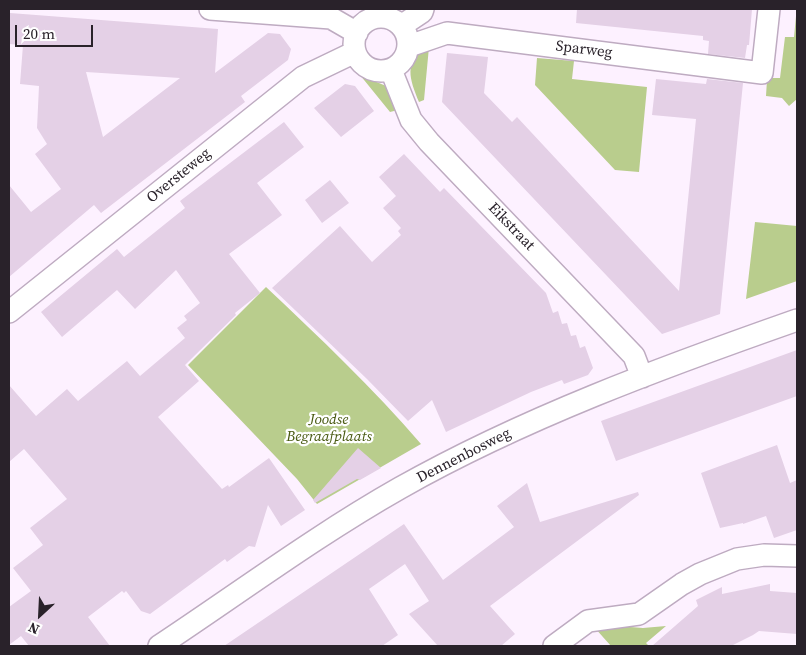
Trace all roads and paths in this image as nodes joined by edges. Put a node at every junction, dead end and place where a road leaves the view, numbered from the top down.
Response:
1 (210, 9) edge
2 (423, 9) edge
3 (769, 9) edge
4 (401, 26) junction
5 (356, 42) junction
6 (409, 46) junction
7 (391, 70) junction
8 (9, 312) edge
9 (797, 320) edge
10 (642, 377) junction
11 (797, 556) edge
12 (160, 646) edge
13 (554, 646) edge

1 - 5 street
2 - 4 street
3 - 6 street, Sparweg
4 - 5 street
4 - 6 street
5 - 7 street
5 - 8 street, Oversteweg
6 - 7 street
7 - 10 street, Eikstraat
9 - 10 street, Dennenbosweg
10 - 12 street, Dennenbosweg
11 - 13 street

